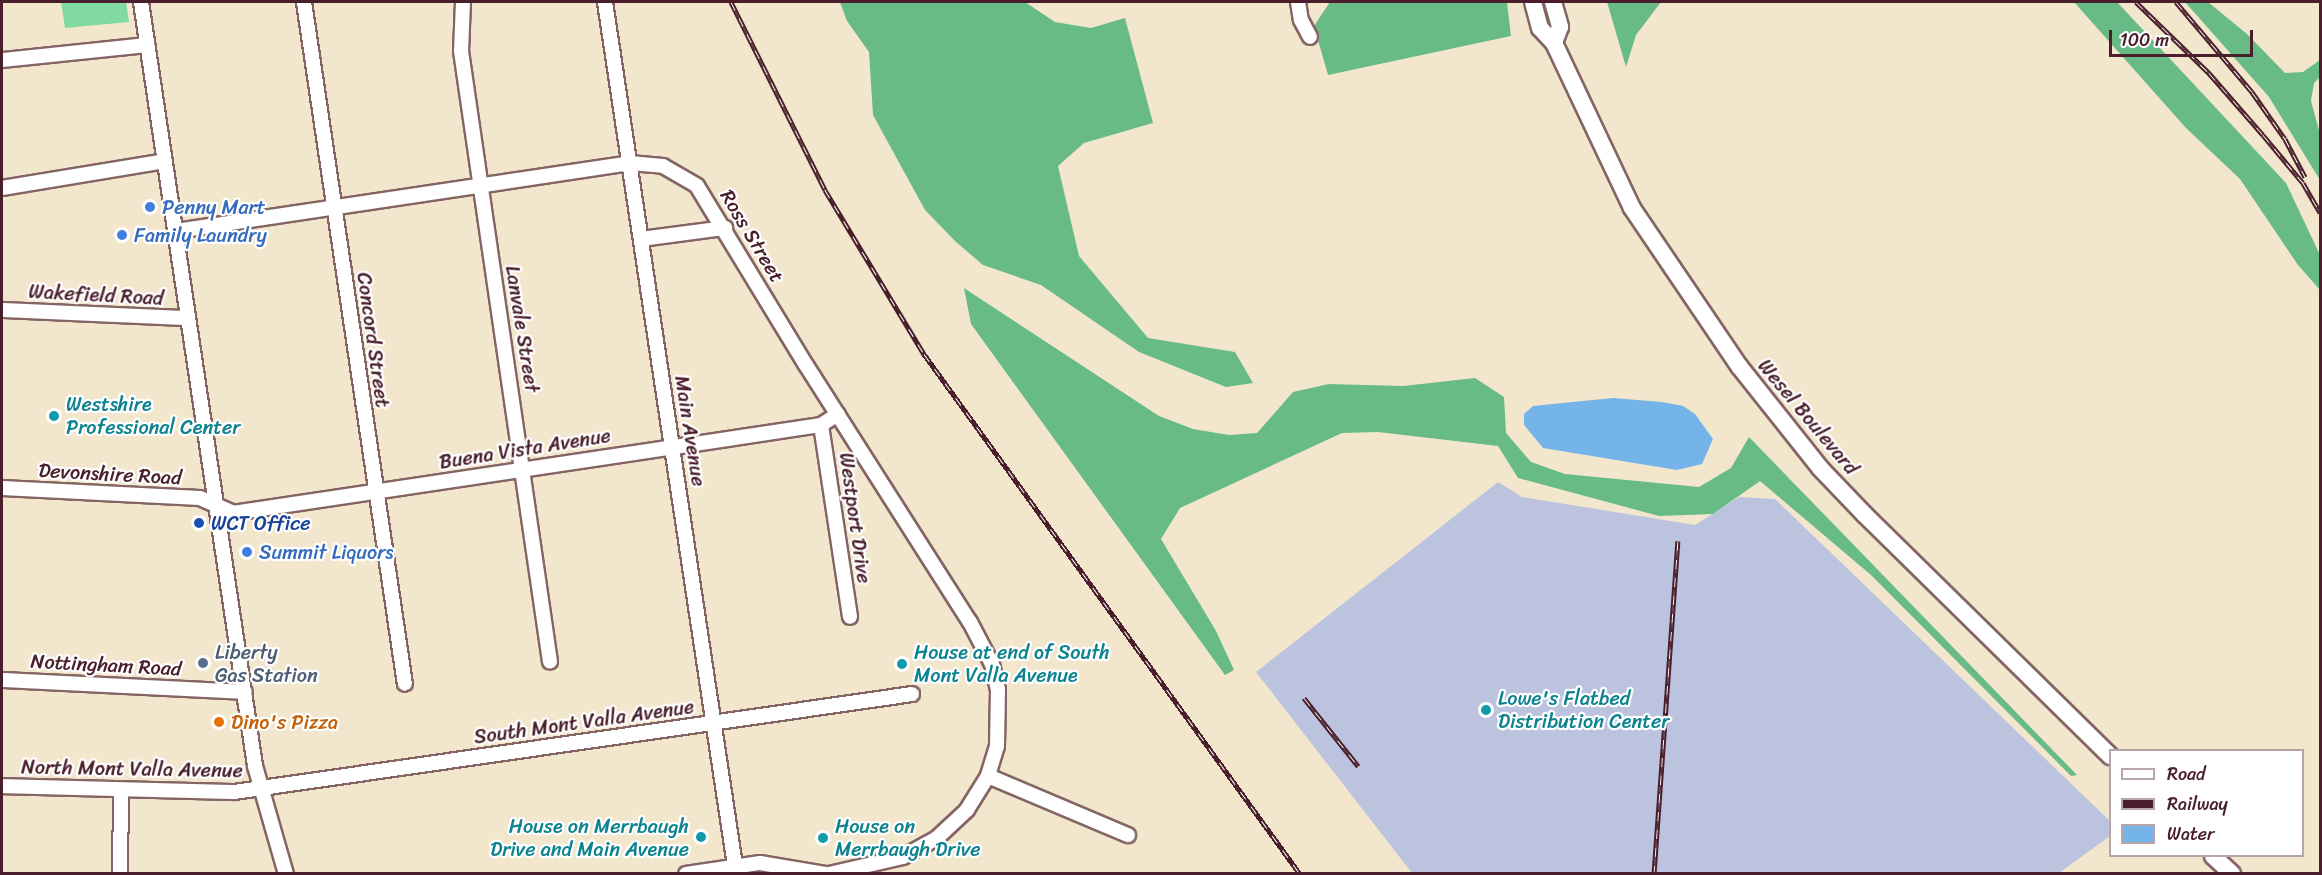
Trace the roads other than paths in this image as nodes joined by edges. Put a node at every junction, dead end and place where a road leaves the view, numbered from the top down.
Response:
1 (141, 2) edge
2 (304, 2) edge
3 (463, 2) edge
4 (605, 2) edge
5 (1298, 2) edge
6 (1533, 2) edge
7 (1553, 2) edge
8 (1310, 37) dead end
9 (1554, 43) junction
10 (147, 45) junction
11 (2, 60) edge
12 (165, 161) junction
13 (630, 163) junction
14 (481, 186) junction
15 (2, 188) edge
16 (334, 208) junction
17 (725, 228) junction
18 (176, 231) junction
19 (641, 240) junction
20 (2, 310) edge
21 (188, 318) junction
22 (838, 414) junction
23 (821, 425) junction
24 (672, 447) junction
25 (523, 470) junction
26 (2, 488) edge
27 (376, 492) junction
28 (216, 505) junction
29 (850, 617) dead end
30 (550, 662) dead end
31 (2, 680) edge
32 (405, 684) dead end
33 (244, 692) junction
34 (912, 694) dead end
35 (714, 723) junction
36 (2109, 755) edge
37 (988, 776) junction
38 (2, 786) edge
39 (261, 789) junction
40 (120, 791) junction
41 (1128, 835) dead end
42 (2215, 857) edge
43 (735, 866) junction
44 (120, 873) edge
45 (286, 873) edge
46 (686, 873) edge
47 (825, 873) edge
48 (829, 873) edge
49 (2232, 873) edge

1 - 10 street
2 - 16 street, Concord Street
3 - 14 street, Lanvale Street
4 - 13 street, Main Avenue
5 - 8 street
6 - 9 main road, Wesel Boulevard
7 - 9 main road
9 - 36 main road, Wesel Boulevard
10 - 11 street
10 - 12 street
12 - 15 street
12 - 18 street
13 - 14 street, Ross Street
13 - 17 street, Ross Street
13 - 19 street, Main Avenue
14 - 16 street, Ross Street
14 - 25 street, Lanvale Street
16 - 18 street, Ross Street
16 - 27 street, Concord Street
17 - 19 street
17 - 22 street, Ross Street
18 - 21 street
19 - 24 street, Main Avenue
20 - 21 street, Wakefield Road
21 - 28 street
22 - 23 street, Buena Vista Avenue
22 - 37 street, Ross Street
23 - 24 street, Buena Vista Avenue
23 - 29 street, Westport Drive
24 - 25 street, Buena Vista Avenue
24 - 35 street, Main Avenue
25 - 27 street, Buena Vista Avenue
25 - 30 street, Lanvale Street
26 - 28 street, Devonshire Road
27 - 28 street, Buena Vista Avenue
27 - 32 street, Concord Street
28 - 33 street
31 - 33 street, Nottingham Road
33 - 39 street
34 - 35 street, South Mont Valla Avenue
35 - 39 street, South Mont Valla Avenue
35 - 43 street, Main Avenue
37 - 41 street
37 - 48 street
38 - 40 street, North Mont Valla Avenue
39 - 40 street, North Mont Valla Avenue
39 - 45 street
40 - 44 street
42 - 49 main road
43 - 46 street
43 - 47 street

